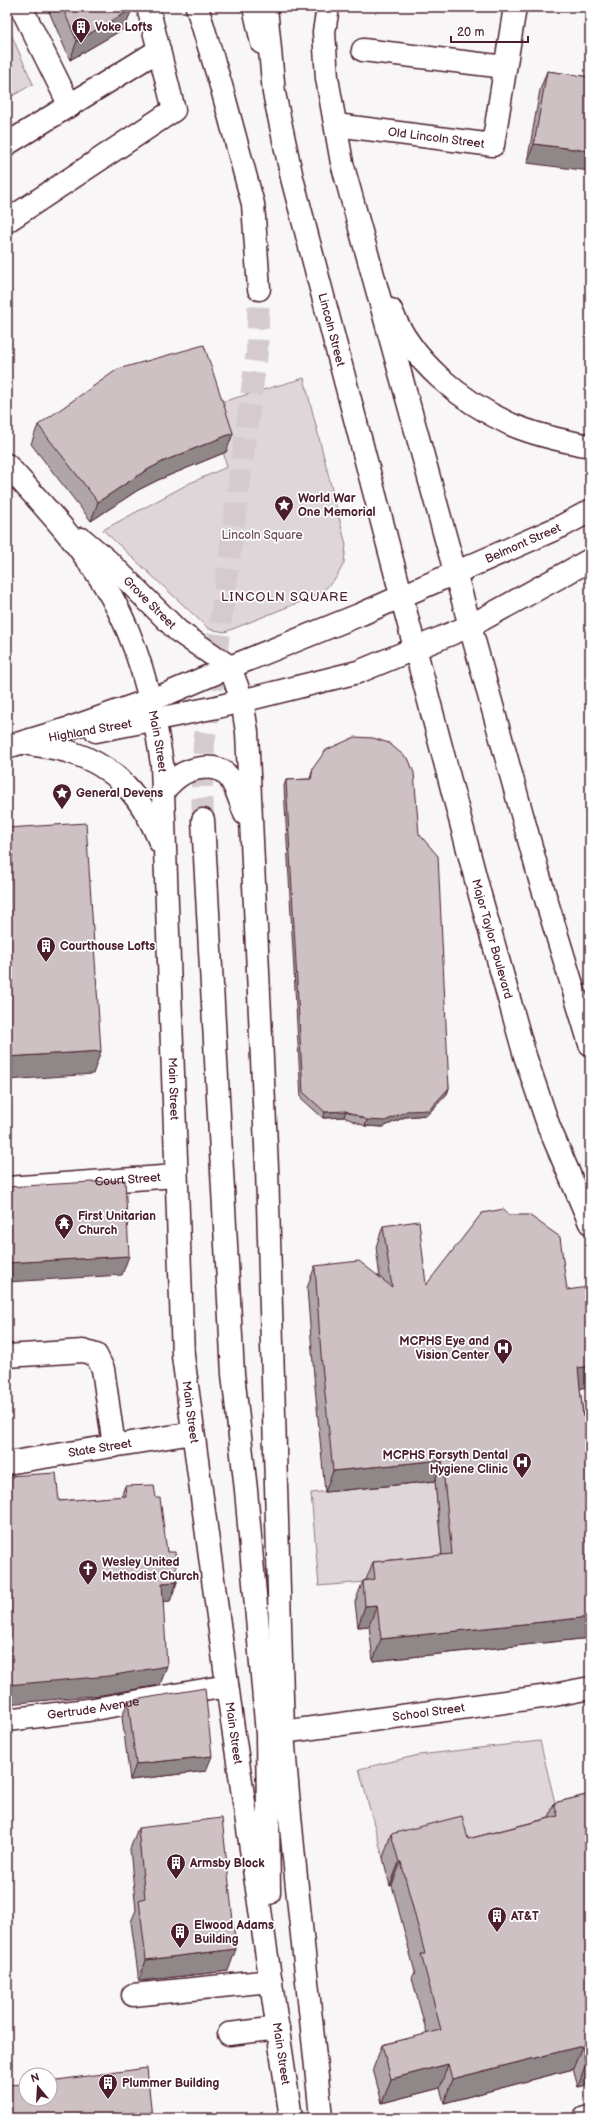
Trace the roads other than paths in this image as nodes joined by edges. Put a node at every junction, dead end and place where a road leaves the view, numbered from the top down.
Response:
1 (21, 7) edge
2 (148, 7) edge
3 (196, 7) edge
4 (254, 7) edge
5 (266, 7) edge
6 (323, 7) edge
7 (328, 7) edge
8 (515, 7) edge
9 (324, 32) junction
10 (159, 50) junction
11 (362, 50) dead end
12 (505, 67) junction
13 (274, 93) junction
14 (70, 106) junction
15 (336, 125) junction
16 (7, 144) edge
17 (7, 221) edge
18 (371, 266) junction
19 (259, 289) tunnel mouth
20 (590, 446) edge
21 (7, 465) edge
22 (47, 510) junction
23 (590, 511) edge
24 (590, 560) edge
25 (455, 573) junction
26 (402, 596) junction
27 (470, 626) junction
28 (415, 648) junction
29 (230, 667) junction
30 (242, 700) junction
31 (153, 710) junction
32 (16, 745) edge
33 (163, 791) junction
34 (203, 820) tunnel mouth
35 (250, 828) junction
36 (165, 855) junction
37 (590, 1044) edge
38 (176, 1176) junction
39 (7, 1188) edge
40 (590, 1223) edge
41 (7, 1356) edge
42 (193, 1433) junction
43 (114, 1446) junction
44 (7, 1463) edge
45 (227, 1686) junction
46 (590, 1688) edge
47 (7, 1720) edge
48 (275, 1733) junction
49 (270, 1978) junction
50 (133, 1995) dead end
51 (278, 2028) junction
52 (229, 2034) dead end
53 (590, 2117) edge
54 (292, 2118) edge
55 (321, 2118) edge
56 (586, 2118) edge

1 - 14 main road
2 - 10 main road
3 - 19 main road
4 - 13 main road
5 - 13 main road, Lincoln Street
6 - 9 main road
7 - 9 main road
8 - 12 main road, Old Lincoln Street
9 - 15 main road
10 - 14 main road
10 - 17 main road
11 - 12 main road
12 - 15 main road, Old Lincoln Street
13 - 26 main road, Lincoln Street
14 - 16 main road
15 - 18 main road
18 - 20 main road
18 - 25 main road
21 - 22 main road, Grove Street
22 - 29 main road, Grove Street
22 - 31 main road, Grove Street
23 - 25 main road, Belmont Street
24 - 27 main road
25 - 26 main road
25 - 27 main road
26 - 28 main road, Lincoln Street
26 - 29 main road
27 - 28 main road
27 - 37 main road
28 - 30 main road
28 - 40 main road, Major Taylor Boulevard
29 - 30 main road
29 - 31 main road
30 - 31 main road
30 - 35 main road
31 - 32 main road, Highland Street
31 - 33 main road, Main Street
32 - 36 main road
33 - 35 main road
33 - 36 main road, Main Street
34 - 48 main road
35 - 48 main road
36 - 38 main road, Main Street
38 - 39 main road, Court Street
38 - 42 main road, Main Street
41 - 43 main road
42 - 43 main road, State Street
42 - 45 main road, Main Street
43 - 44 main road, State Street
45 - 47 main road, Gertrude Avenue
45 - 49 main road, Main Street
46 - 48 main road, School Street
48 - 49 main road
48 - 55 main road
49 - 50 main road
49 - 51 main road, Main Street
51 - 52 main road
51 - 54 main road, Main Street
53 - 56 main road

